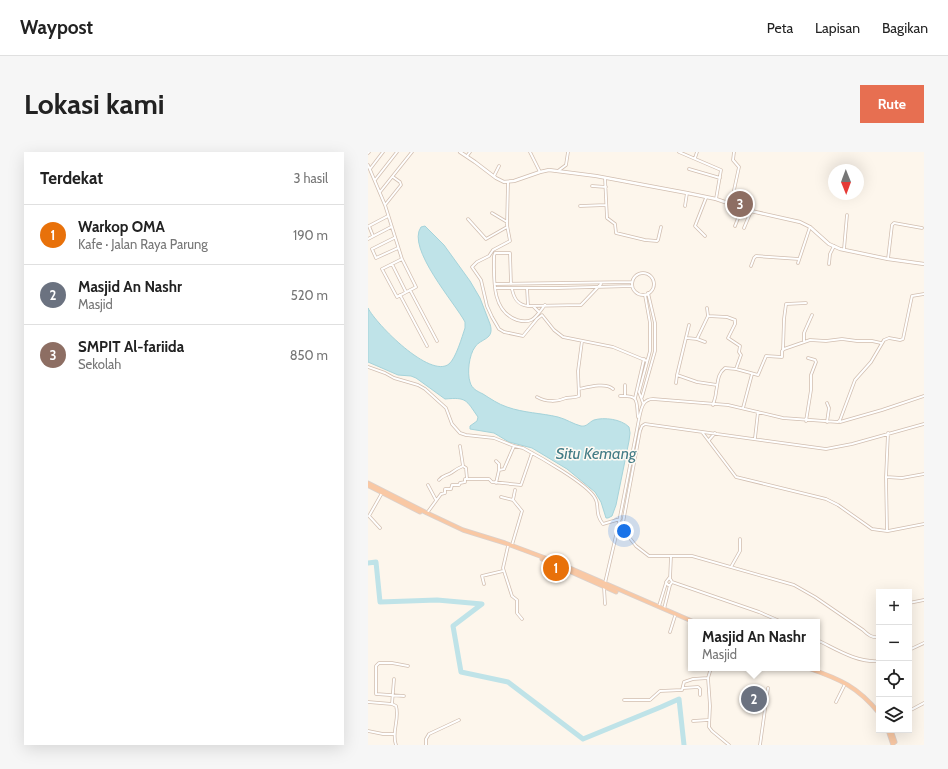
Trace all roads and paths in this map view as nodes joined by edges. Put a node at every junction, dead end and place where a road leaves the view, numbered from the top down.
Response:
1 (384, 152) edge
2 (397, 152) edge
3 (412, 152) edge
4 (460, 152) edge
5 (470, 152) edge
6 (530, 152) edge
7 (568, 152) edge
8 (679, 152) edge
9 (697, 152) edge
10 (734, 152) edge
11 (682, 153) edge
12 (467, 156) junction
13 (695, 158) junction
14 (368, 165) edge
15 (499, 166) dead end
16 (689, 168) dead end
17 (370, 169) junction
18 (557, 171) junction
19 (540, 172) junction
20 (494, 176) junction
21 (393, 177) junction
22 (605, 178) junction
23 (720, 178) junction
24 (375, 180) junction
25 (508, 182) junction
26 (592, 186) dead end
27 (606, 187) junction
28 (380, 192) junction
29 (688, 193) junction
30 (706, 198) junction
31 (716, 199) junction
32 (731, 204) junction
33 (385, 205) junction
34 (606, 205) junction
35 (580, 206) dead end
36 (685, 206) dead end
37 (742, 208) junction
38 (751, 211) junction
39 (492, 213) dead end
40 (848, 215) dead end
41 (388, 216) junction
42 (468, 219) dead end
43 (507, 222) junction
44 (735, 226) dead end
45 (391, 227) junction
46 (507, 227) junction
47 (661, 227) dead end
48 (810, 227) junction
49 (744, 228) dead end
50 (922, 228) dead end
51 (373, 236) junction
52 (705, 236) dead end
53 (394, 238) junction
54 (368, 239) edge
55 (834, 246) junction
56 (398, 248) junction
57 (844, 249) junction
58 (402, 259) junction
59 (799, 259) junction
60 (888, 259) junction
61 (798, 263) dead end
62 (392, 264) junction
63 (829, 264) dead end
64 (924, 264) edge
65 (751, 266) dead end
66 (632, 282) junction
67 (495, 284) junction
68 (511, 284) junction
69 (601, 284) junction
70 (632, 286) junction
71 (495, 288) junction
72 (527, 288) junction
73 (598, 288) junction
74 (512, 289) junction
75 (410, 290) junction
76 (406, 292) junction
77 (648, 294) junction
78 (924, 294) edge
79 (400, 295) junction
80 (645, 295) junction
81 (806, 303) dead end
82 (545, 305) junction
83 (528, 306) junction
84 (533, 306) junction
85 (707, 308) dead end
86 (539, 312) junction
87 (812, 315) dead end
88 (708, 316) junction
89 (689, 325) dead end
90 (687, 338) junction
91 (697, 339) junction
92 (437, 341) dead end
93 (582, 341) junction
94 (804, 341) junction
95 (705, 342) dead end
96 (881, 343) junction
97 (427, 346) dead end
98 (783, 350) junction
99 (808, 358) dead end
100 (646, 360) junction
101 (368, 367) edge
102 (736, 369) junction
103 (752, 374) junction
104 (677, 375) junction
105 (676, 383) dead end
106 (625, 384) dead end
107 (717, 385) junction
108 (579, 389) junction
109 (613, 389) dead end
110 (620, 396) dead end
111 (625, 396) junction
112 (924, 396) edge
113 (537, 397) dead end
114 (635, 398) junction
115 (641, 398) junction
116 (643, 403) junction
117 (827, 403) dead end
118 (712, 405) junction
119 (743, 408) junction
120 (758, 412) junction
121 (639, 419) junction
122 (806, 421) junction
123 (827, 422) junction
124 (840, 422) junction
125 (924, 424) edge
126 (702, 432) junction
127 (714, 433) junction
128 (888, 433) junction
129 (755, 439) junction
130 (709, 441) junction
131 (460, 446) dead end
132 (514, 446) junction
133 (532, 453) junction
134 (496, 461) dead end
135 (463, 466) junction
136 (499, 470) junction
137 (924, 474) edge
138 (886, 477) junction
139 (467, 479) junction
140 (439, 480) dead end
141 (496, 483) junction
142 (368, 484) edge
143 (428, 485) dead end
144 (515, 490) dead end
145 (382, 493) junction
146 (501, 497) dead end
147 (436, 500) junction
148 (513, 500) junction
149 (427, 514) junction
150 (620, 519) junction
151 (924, 524) edge
152 (380, 528) dead end
153 (888, 531) junction
154 (740, 539) dead end
155 (510, 546) junction
156 (671, 556) junction
157 (732, 567) junction
158 (503, 571) junction
159 (670, 579) junction
160 (672, 582) junction
161 (666, 583) junction
162 (484, 584) dead end
163 (605, 585) junction
164 (670, 585) junction
165 (924, 600) edge
166 (912, 602) edge
167 (605, 604) dead end
168 (658, 607) junction
169 (664, 609) junction
170 (675, 616) junction
171 (775, 619) edge
172 (522, 620) dead end
173 (688, 621) edge
174 (688, 621) edge
175 (670, 632) dead end
176 (876, 638) edge
177 (820, 641) edge
178 (924, 643) edge
179 (912, 649) edge
180 (876, 661) edge
181 (408, 666) dead end
182 (820, 670) edge
183 (710, 671) edge
184 (815, 671) edge
185 (708, 678) junction
186 (394, 679) dead end
187 (845, 683) junction
188 (683, 688) junction
189 (768, 688) dead end
190 (392, 695) junction
191 (700, 695) dead end
192 (404, 696) dead end
193 (624, 700) dead end
194 (368, 702) edge
195 (836, 702) dead end
196 (924, 703) edge
197 (392, 704) junction
198 (876, 706) edge
199 (912, 709) edge
200 (876, 710) edge
201 (459, 720) dead end
202 (708, 720) junction
203 (693, 721) dead end
204 (368, 731) edge
205 (891, 733) edge
206 (394, 734) junction
207 (396, 745) edge
208 (426, 745) edge
209 (729, 745) edge
210 (760, 745) edge
211 (894, 745) edge

1 - 17 street
2 - 24 street
3 - 21 street
4 - 12 street
5 - 12 street
6 - 19 street
7 - 18 street
8 - 11 street
9 - 13 street
10 - 32 street
11 - 13 street
12 - 20 street
13 - 23 street
14 - 17 street
15 - 20 street
16 - 23 street
17 - 24 street
18 - 19 street
18 - 22 street
19 - 25 street
20 - 25 street
21 - 28 street
21 - 33 street
22 - 27 street
22 - 29 street
23 - 31 street
24 - 28 street
25 - 43 street
26 - 27 street
27 - 34 street
28 - 33 street
29 - 30 street
29 - 36 street
30 - 31 street
30 - 52 street
31 - 32 street
32 - 37 street
33 - 41 street
34 - 35 street
34 - 47 street
37 - 38 street
37 - 44 street
38 - 48 street
38 - 49 street
39 - 43 street
40 - 57 street
41 - 45 street
41 - 51 street
42 - 46 street
43 - 46 street
45 - 51 street
45 - 53 street
46 - 93 street
48 - 55 street
48 - 59 street
50 - 60 street
51 - 54 street
53 - 56 street
53 - 56 street
55 - 57 street
55 - 63 street
56 - 58 street
57 - 60 street
58 - 62 street
58 - 75 street
59 - 61 street
59 - 65 street
60 - 64 street
62 - 76 street
62 - 79 street
66 - 69 street
66 - 70 street
66 - 77 street
67 - 68 street
67 - 68 street
67 - 71 street
68 - 69 street
69 - 73 street
70 - 73 street
70 - 80 street
71 - 74 street
71 - 86 street
72 - 73 street
72 - 74 street
72 - 83 street
73 - 82 street
74 - 83 street
75 - 76 street
75 - 92 street
76 - 79 street
77 - 80 street
77 - 115 street
78 - 96 street
79 - 97 street
80 - 100 street
81 - 98 street
82 - 84 street
82 - 86 street
83 - 84 street
84 - 86 street
85 - 88 street
87 - 94 street
88 - 91 street
88 - 102 street
89 - 90 street
90 - 91 street
90 - 104 street
91 - 95 street
93 - 100 street
93 - 108 street
94 - 96 street
94 - 98 street
96 - 124 street
98 - 103 street
99 - 122 street
100 - 114 street
100 - 115 street
101 - 132 street
102 - 103 street
102 - 107 street
103 - 119 street
104 - 105 street
104 - 107 street
106 - 111 street
107 - 118 street
108 - 109 street
108 - 113 street
110 - 111 street
111 - 114 street
112 - 124 street
114 - 121 street
115 - 116 street
116 - 118 street
116 - 121 street
117 - 123 street
118 - 119 street
119 - 120 street
120 - 122 street
120 - 129 street
121 - 150 street
122 - 123 street
123 - 124 street
125 - 128 street
126 - 127 street
126 - 130 street
126 - 156 street
127 - 129 street
127 - 130 street
128 - 129 street
128 - 138 street
130 - 153 street
131 - 135 street
132 - 133 street
132 - 136 street
133 - 141 street
133 - 150 street
134 - 136 street
135 - 139 street
135 - 140 street
136 - 141 street
137 - 138 street
138 - 153 street
139 - 141 street
139 - 147 street
142 - 145 highway
142 - 149 highway
143 - 147 street
144 - 148 street
145 - 152 street
145 - 155 highway
146 - 148 street
147 - 149 street
148 - 155 street
149 - 155 highway
150 - 163 street
151 - 153 street
154 - 157 street
155 - 158 street
155 - 163 highway
156 - 157 street
156 - 159 street
157 - 176 street
158 - 162 street
158 - 172 street
159 - 160 street
159 - 161 street
160 - 164 street
160 - 171 street
161 - 164 street
161 - 168 street
163 - 167 street
163 - 168 highway
163 - 170 highway
164 - 169 street
165 - 166 street
168 - 169 highway
169 - 173 highway
170 - 174 highway
170 - 175 street
177 - 180 street
178 - 179 street
181 - 190 street
182 - 198 highway
183 - 185 street
184 - 187 highway
185 - 188 street
185 - 202 street
186 - 190 street
187 - 195 street
187 - 200 highway
188 - 191 street
188 - 193 street
189 - 210 street
190 - 192 street
190 - 197 street
194 - 197 street
196 - 199 street
197 - 206 street
201 - 208 street
202 - 203 street
202 - 209 street
204 - 206 street
205 - 211 highway
206 - 207 street

